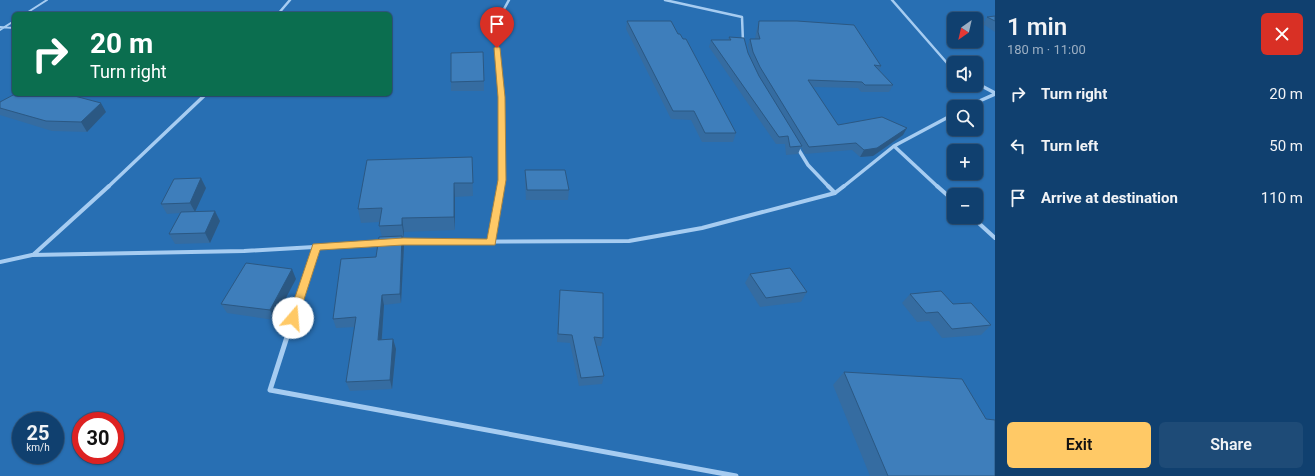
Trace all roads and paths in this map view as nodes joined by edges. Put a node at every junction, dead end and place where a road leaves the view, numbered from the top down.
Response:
1 (47, 0) edge
2 (290, 0) edge
3 (509, 0) edge
4 (665, 0) edge
5 (892, 0) edge
6 (28, 12) edge
7 (280, 12) edge
8 (12, 22) edge
9 (5, 27) junction
10 (12, 28) edge
11 (0, 29) edge
12 (745, 49) edge
13 (947, 63) edge
14 (983, 87) edge
15 (995, 94) edge
16 (204, 96) edge
17 (982, 100) edge
18 (947, 118) edge
19 (793, 141) edge
20 (894, 146) junction
21 (835, 193) junction
22 (947, 195) edge
23 (980, 224) edge
24 (995, 238) edge
25 (387, 242) edge
26 (395, 242) edge
27 (491, 242) junction
28 (316, 246) junction
29 (32, 255) junction
30 (0, 262) edge
31 (736, 476) edge

1 - 6 lane
2 - 7 street
3 - 27 street
4 - 12 street
5 - 13 street
8 - 9 lane
9 - 10 lane
9 - 11 lane
14 - 15 street
15 - 17 street
16 - 29 street
18 - 20 street
19 - 21 street
20 - 21 street
20 - 22 street
21 - 27 street
23 - 24 street
25 - 28 street
26 - 27 street
28 - 29 street
28 - 31 street
29 - 30 street

